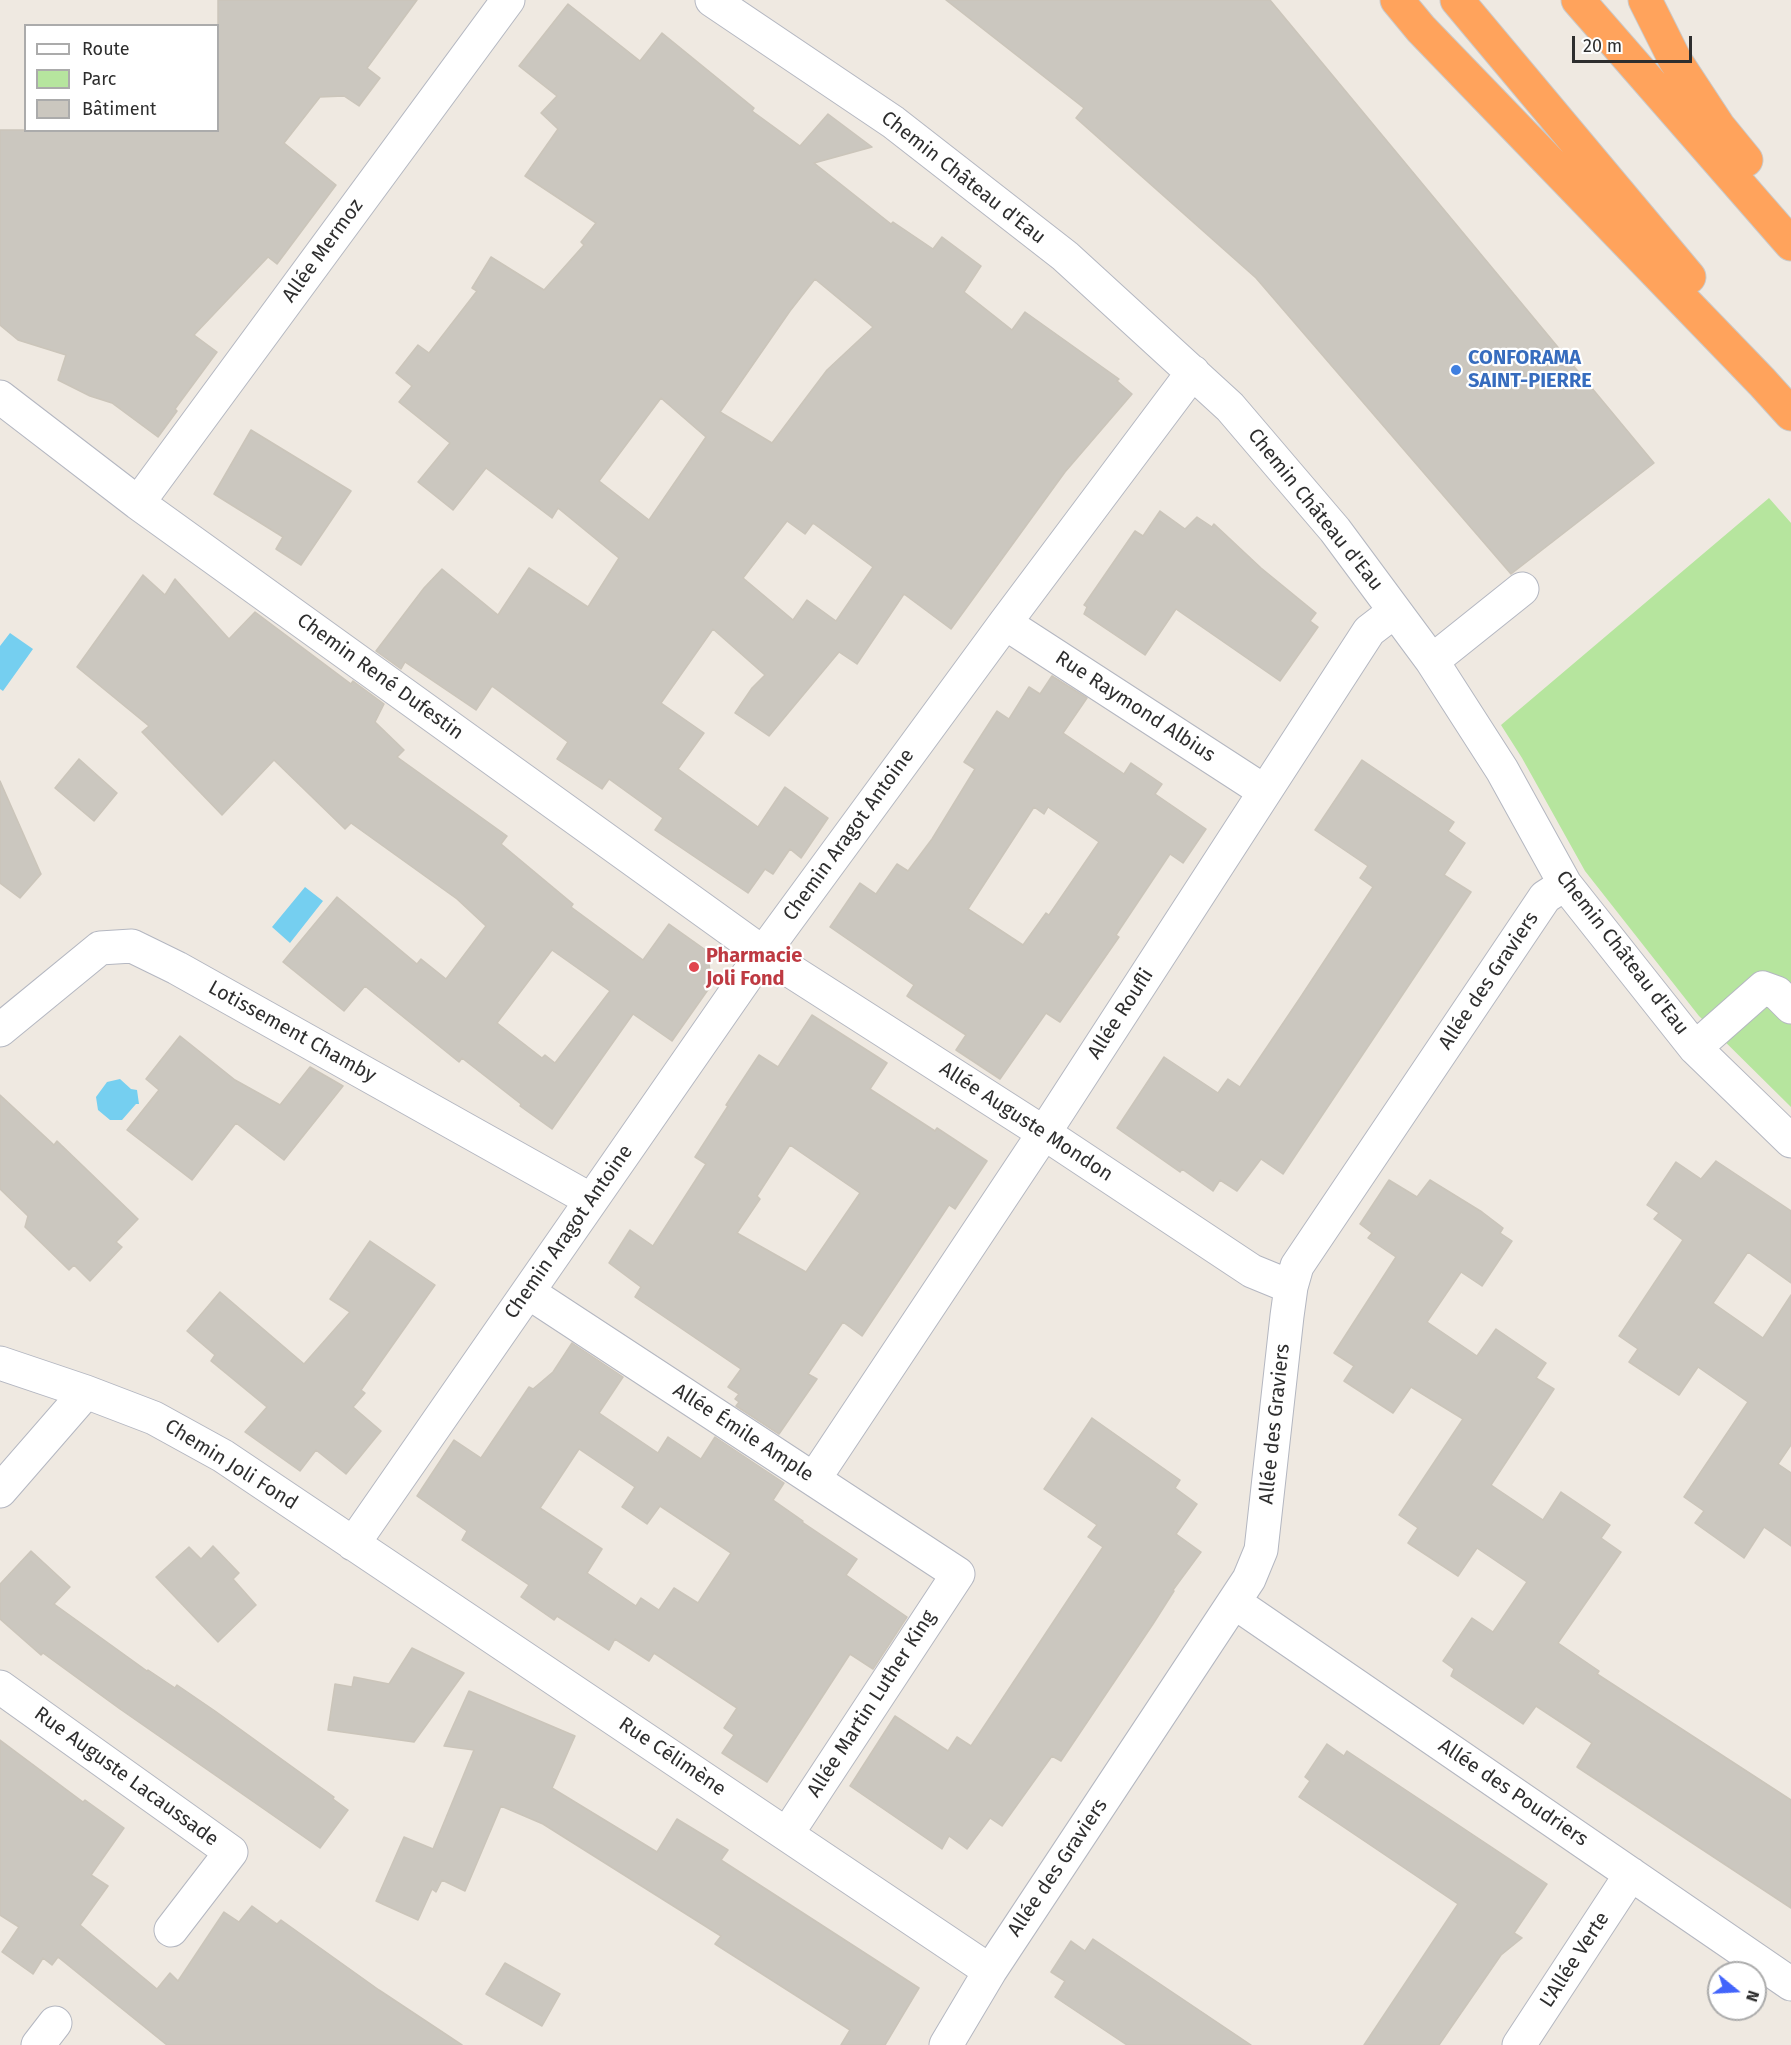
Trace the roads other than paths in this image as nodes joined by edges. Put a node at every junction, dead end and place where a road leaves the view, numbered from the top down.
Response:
1 (508, 0) edge
2 (712, 0) edge
3 (1397, 0) edge
4 (1457, 0) edge
5 (1578, 0) edge
6 (1645, 0) edge
7 (1791, 215) edge
8 (1791, 244) edge
9 (1193, 372) junction
10 (0, 397) edge
11 (1791, 399) edge
12 (1791, 414) edge
13 (138, 502) junction
14 (1522, 589) dead end
15 (1395, 611) junction
16 (1005, 623) junction
17 (1432, 661) junction
18 (1264, 791) junction
19 (1565, 884) junction
20 (763, 953) junction
21 (1791, 1007) edge
22 (0, 1030) edge
23 (1695, 1048) junction
24 (1044, 1133) junction
25 (1791, 1141) edge
26 (591, 1200) junction
27 (1291, 1287) junction
28 (528, 1292) junction
29 (0, 1363) edge
30 (86, 1392) junction
31 (814, 1479) junction
32 (0, 1491) edge
33 (353, 1544) junction
34 (958, 1574) joint
35 (1234, 1602) junction
36 (0, 1687) edge
37 (787, 1834) junction
38 (1631, 1874) junction
39 (171, 1930) dead end
40 (990, 1971) junction
41 (1791, 1984) edge
42 (946, 2045) edge
43 (1519, 2045) edge

1 - 13 street, Allée Mermoz
2 - 9 street, Chemin Château d'Eau
3 - 12 highway
4 - 11 highway
5 - 8 highway
6 - 7 highway
9 - 15 street, Chemin Château d'Eau
9 - 16 street, Chemin Aragot Antoine
10 - 13 street, Chemin René Dufestin
13 - 20 street, Chemin René Dufestin
14 - 17 street
15 - 17 street, Chemin Château d'Eau
15 - 18 street, Allée Roufli
16 - 18 street, Rue Raymond Albius
16 - 20 street, Chemin Aragot Antoine
17 - 19 street, Chemin Château d'Eau
18 - 24 street, Allée Roufli
19 - 23 street, Chemin Château d'Eau
19 - 27 street, Allée des Graviers
20 - 24 street, Allée Auguste Mondon
20 - 26 street, Chemin Aragot Antoine
21 - 23 street
22 - 26 street, Lotissement Chamby
23 - 25 street, Chemin Château d'Eau
24 - 27 street, Allée Auguste Mondon
24 - 31 street, Allée Roufli
26 - 28 street, Chemin Aragot Antoine
27 - 35 street, Allée des Graviers
28 - 31 street, Allée Émile Ample
28 - 33 street, Chemin Aragot Antoine
29 - 30 street, Chemin Joli Fond
30 - 32 street
30 - 33 street, Chemin Joli Fond
31 - 34 street, Allée Émile Ample
33 - 37 street, Rue Célimène
34 - 37 street, Allée Martin Luther King
35 - 38 street, Allée des Poudriers
35 - 40 street, Allée des Graviers
36 - 39 street, Rue Auguste Lacaussade
37 - 40 street, Rue Célimène
38 - 41 street, Allée des Poudriers
38 - 43 street, L'Allée Verte
40 - 42 street, Allée des Graviers

